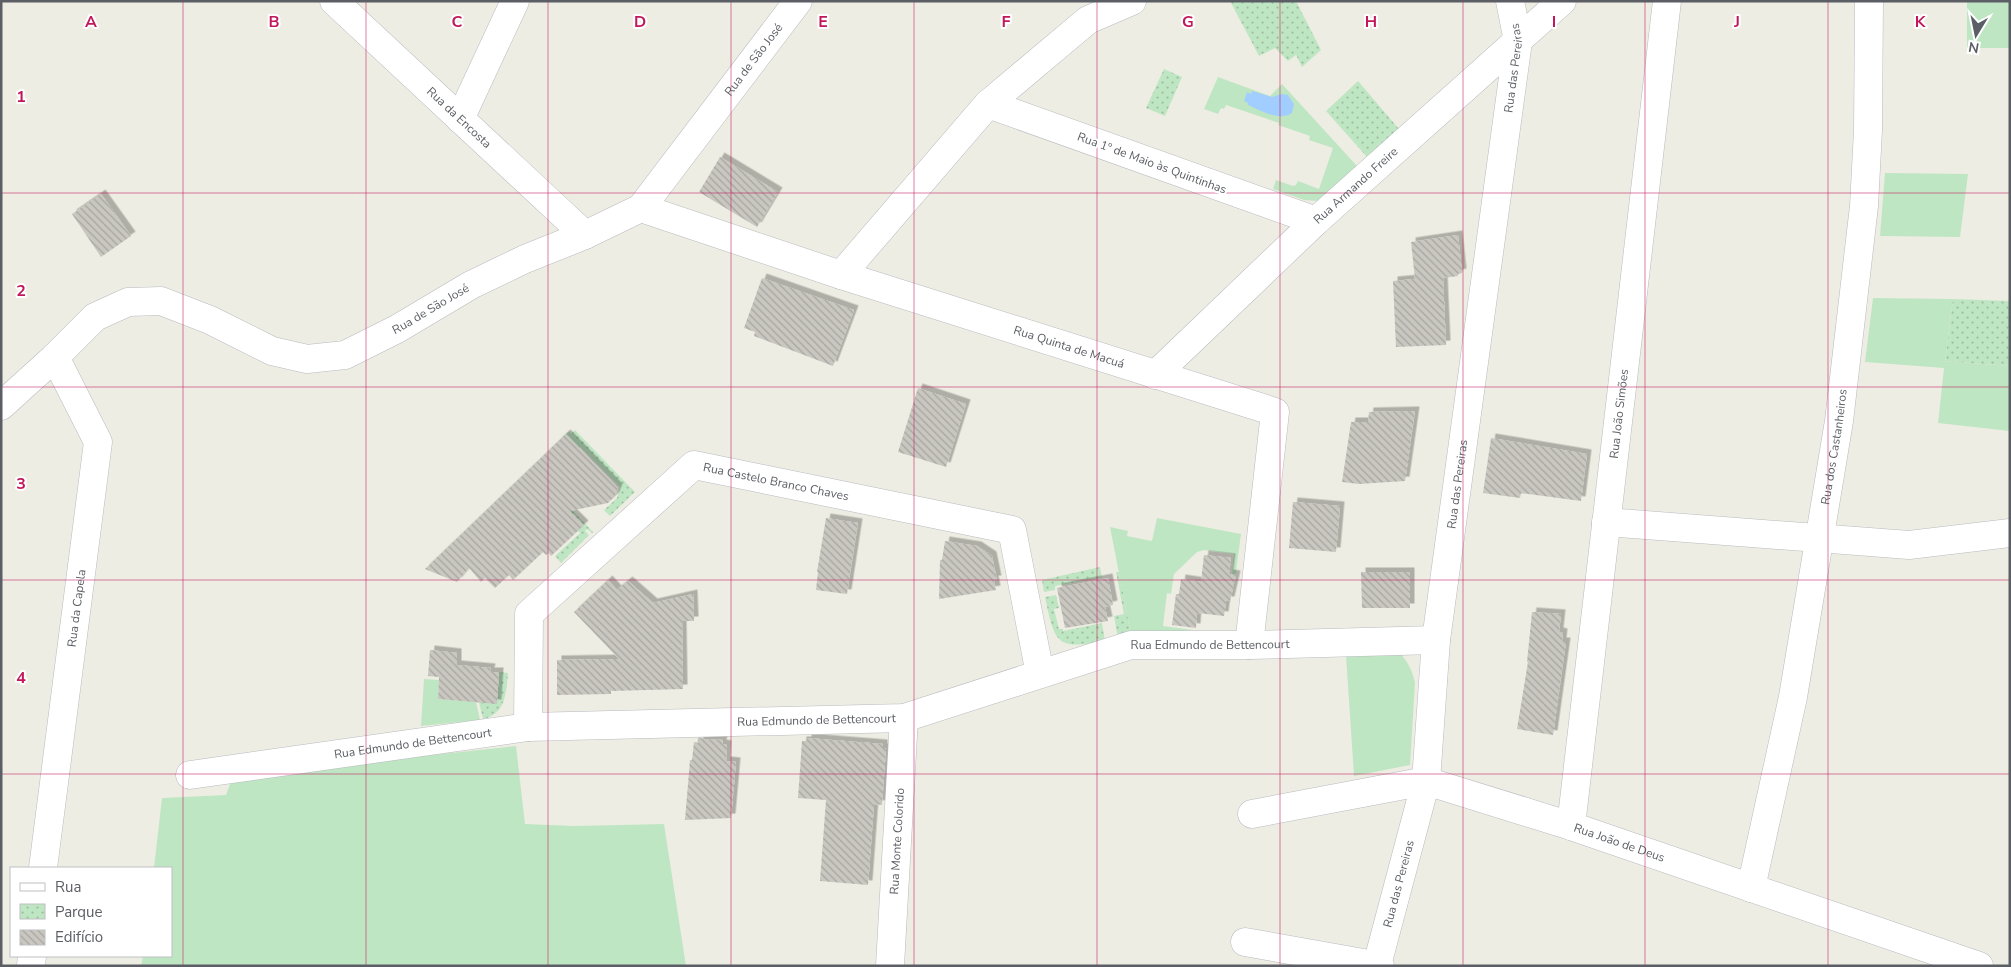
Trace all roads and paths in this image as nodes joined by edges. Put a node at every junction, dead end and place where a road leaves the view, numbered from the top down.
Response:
1 (334, 1) edge
2 (515, 1) edge
3 (798, 1) edge
4 (1132, 1) edge
5 (1510, 1) edge
6 (1562, 1) edge
7 (1667, 1) edge
8 (1869, 1) edge
9 (1518, 41) junction
10 (988, 104) junction
11 (460, 119) junction
12 (641, 208) junction
13 (1316, 221) junction
14 (585, 235) junction
15 (841, 276) junction
16 (55, 358) junction
17 (1155, 375) junction
18 (1, 406) edge
19 (1606, 522) junction
20 (2010, 534) edge
21 (1818, 538) junction
22 (1436, 640) junction
23 (1248, 645) junction
24 (1040, 674) junction
25 (904, 718) junction
26 (528, 727) junction
27 (190, 775) dead end
28 (1426, 781) junction
29 (1252, 814) dead end
30 (1571, 826) junction
31 (44, 867) edge
32 (1752, 888) junction
33 (1246, 942) dead end
34 (1379, 965) edge
35 (890, 966) edge
36 (1979, 966) edge

1 - 11 street, Rua da Encosta
2 - 11 street
3 - 12 street, Rua de São José
4 - 10 street
5 - 9 street, Rua das Pereiras
6 - 9 street, Rua Armando Freire
7 - 19 street, Rua João Simões
8 - 21 street, Rua dos Castanheiros
9 - 13 street, Rua Armando Freire
9 - 22 street, Rua das Pereiras
10 - 13 street, Rua 1º de Maio às Quintinhas
10 - 15 street
11 - 14 street, Rua da Encosta
12 - 14 street, Rua de São José
12 - 15 street, Rua Quinta de Macuá
13 - 17 street, Rua Armando Freire
14 - 16 street, Rua de São José
15 - 17 street, Rua Quinta de Macuá
16 - 18 street, Rua de São José
16 - 31 street, Rua da Capela
17 - 23 street, Rua Quinta de Macuá
19 - 21 street
19 - 30 street, Rua João Simões
20 - 21 street
21 - 32 street, Rua dos Castanheiros
22 - 23 street, Rua Edmundo de Bettencourt
22 - 28 street, Rua das Pereiras
23 - 24 street, Rua Edmundo de Bettencourt
24 - 25 street, Rua Edmundo de Bettencourt
24 - 26 street, Rua Castelo Branco Chaves
25 - 26 street, Rua Edmundo de Bettencourt
25 - 35 street, Rua Monte Colorido
26 - 27 street, Rua Edmundo de Bettencourt
28 - 29 street, Rua João de Deus
28 - 30 street, Rua João de Deus
28 - 34 street, Rua das Pereiras
30 - 32 street, Rua João de Deus
32 - 36 street, Rua João de Deus
33 - 34 street

